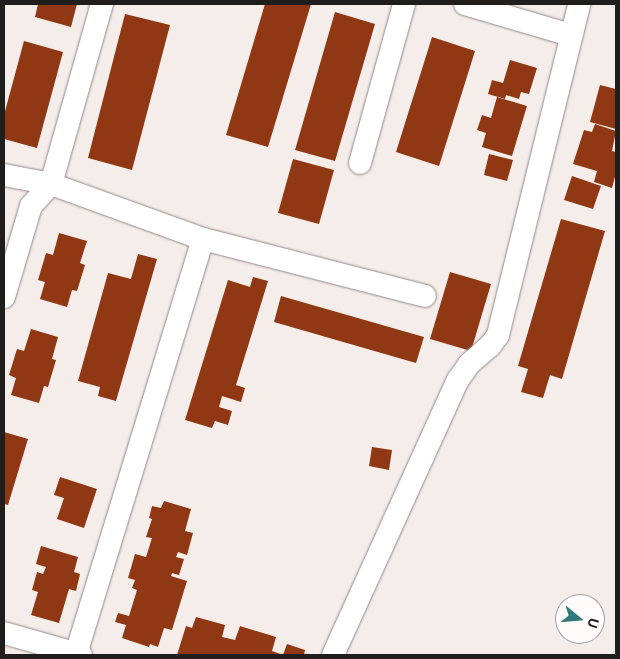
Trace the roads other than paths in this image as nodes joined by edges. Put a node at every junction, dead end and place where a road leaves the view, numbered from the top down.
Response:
1 (102, 4) edge
2 (404, 4) edge
3 (465, 4) edge
4 (579, 4) edge
5 (570, 35) junction
6 (360, 163) dead end
7 (4, 175) edge
8 (52, 184) junction
9 (203, 239) junction
10 (424, 296) dead end
11 (4, 297) edge
12 (4, 633) edge
13 (79, 654) edge
14 (333, 655) edge

1 - 8 street
2 - 6 street
3 - 5 street
4 - 5 street
5 - 14 street
7 - 8 street
8 - 9 street
8 - 11 street
9 - 10 street
9 - 13 street
12 - 13 street

